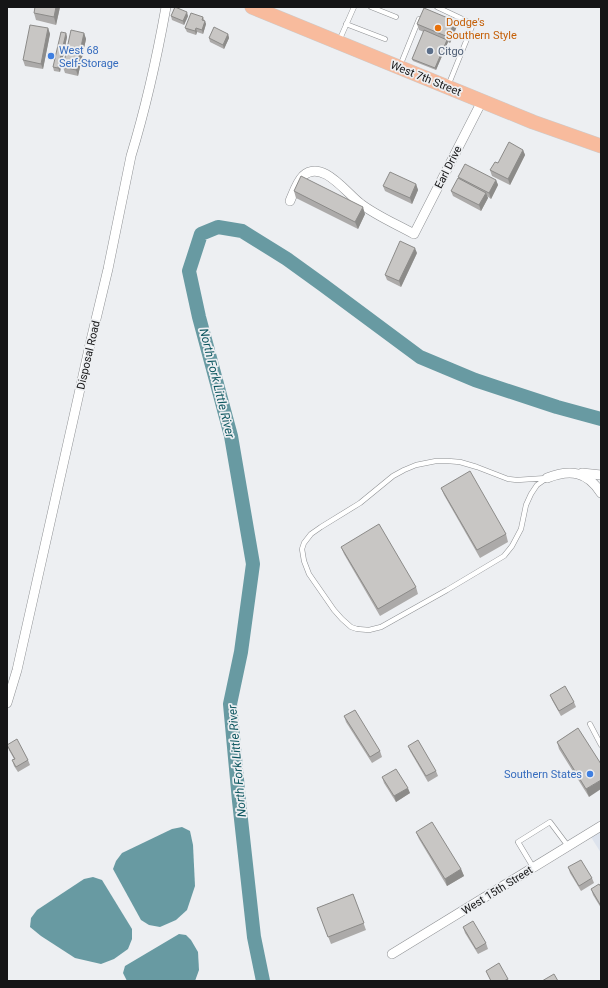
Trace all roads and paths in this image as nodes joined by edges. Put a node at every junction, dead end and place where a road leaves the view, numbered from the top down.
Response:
1 (166, 7) edge
2 (252, 7) edge
3 (354, 7) edge
4 (371, 7) edge
5 (437, 7) edge
6 (422, 14) edge
7 (396, 17) dead end
8 (346, 24) junction
9 (385, 39) dead end
10 (338, 42) junction
11 (399, 67) junction
12 (448, 87) junction
13 (482, 101) junction
14 (601, 146) edge
15 (290, 201) dead end
16 (577, 473) junction
17 (601, 475) edge
18 (547, 478) junction
19 (601, 493) edge
20 (7, 703) edge
21 (590, 724) dead end
22 (601, 745) edge
23 (601, 826) edge
24 (568, 846) junction
25 (533, 867) junction
26 (392, 954) dead end

1 - 20 street, Disposal Road
2 - 10 main road, West 7th Street
3 - 8 lane
4 - 7 lane
5 - 12 lane
6 - 11 lane
8 - 9 lane
8 - 10 lane
10 - 11 main road, West 7th Street
11 - 12 main road, West 7th Street
12 - 13 main road, West 7th Street
13 - 14 main road, West 7th Street
13 - 15 street, Earl Drive
16 - 17 street
16 - 18 street
16 - 19 street
18 - 18 lane
21 - 22 lane
23 - 24 street, West 15th Street
24 - 25 street, West 15th Street
24 - 25 lane
25 - 26 street, West 15th Street

